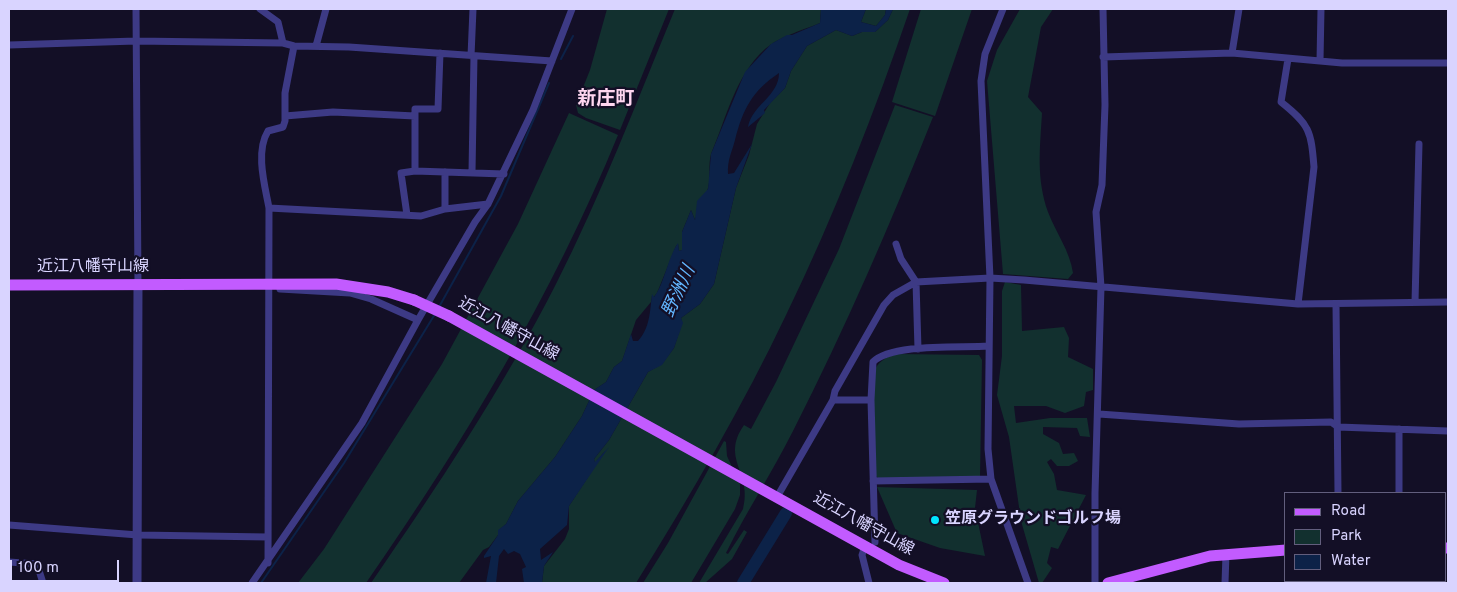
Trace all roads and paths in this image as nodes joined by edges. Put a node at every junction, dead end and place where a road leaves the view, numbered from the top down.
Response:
1 (136, 9) edge
2 (260, 9) edge
3 (326, 9) edge
4 (473, 9) edge
5 (572, 9) edge
6 (1004, 9) edge
7 (1103, 9) edge
8 (1238, 9) edge
9 (1320, 9) edge
10 (136, 41) junction
11 (283, 43) junction
12 (9, 45) edge
13 (294, 46) junction
14 (316, 46) junction
15 (1232, 52) junction
16 (440, 53) junction
17 (473, 56) junction
18 (1103, 57) junction
19 (1288, 59) junction
20 (552, 61) junction
21 (1320, 61) junction
22 (1448, 63) edge
23 (285, 116) junction
24 (415, 116) junction
25 (1419, 144) dead end
26 (415, 171) junction
27 (446, 172) junction
28 (472, 172) junction
29 (504, 174) junction
30 (488, 204) junction
31 (269, 208) junction
32 (445, 209) junction
33 (408, 215) junction
34 (896, 244) dead end
35 (990, 278) junction
36 (916, 282) junction
37 (138, 284) junction
38 (268, 284) junction
39 (9, 285) edge
40 (1101, 287) junction
41 (1415, 302) junction
42 (1448, 302) edge
43 (1298, 304) junction
44 (1336, 304) junction
45 (418, 320) junction
46 (988, 346) junction
47 (918, 349) junction
48 (833, 400) junction
49 (870, 400) junction
50 (1099, 414) junction
51 (1338, 427) junction
52 (1399, 429) junction
53 (1448, 431) edge
54 (991, 479) junction
55 (873, 481) junction
56 (1338, 492) edge
57 (1399, 492) edge
58 (777, 497) junction
59 (9, 525) edge
60 (138, 535) junction
61 (268, 537) junction
62 (870, 544) junction
63 (1284, 550) edge
64 (1226, 554) junction
65 (9, 562) edge
66 (268, 563) junction
67 (43, 583) edge
68 (137, 583) edge
69 (252, 583) edge
70 (869, 583) edge
71 (944, 583) edge
72 (1028, 583) edge
73 (1095, 583) edge
74 (1108, 583) edge
75 (1225, 583) edge

1 - 10 street
2 - 11 street
3 - 14 street
4 - 17 street
5 - 20 street
6 - 35 street
7 - 18 street
8 - 15 street
9 - 21 street
10 - 11 street
10 - 12 street
10 - 37 street
11 - 13 street
13 - 14 street
13 - 23 street
14 - 16 street
15 - 18 street
15 - 19 street
16 - 17 street
16 - 24 street
17 - 20 street
17 - 28 street
18 - 40 street
19 - 21 street
19 - 43 street
20 - 29 street
21 - 22 street
23 - 24 street
23 - 31 street
24 - 26 street
25 - 41 street
26 - 27 street
26 - 33 street
27 - 28 street
27 - 32 street
28 - 29 street
29 - 30 street
30 - 32 street
30 - 45 street
31 - 33 street
31 - 38 street
32 - 33 street
34 - 36 street
35 - 36 street
35 - 40 street
35 - 46 street
36 - 47 street
36 - 48 street
37 - 38 main road, 近江八幡守山線
37 - 39 main road, 近江八幡守山線
37 - 60 street
38 - 45 street
38 - 58 main road, 近江八幡守山線, bridge
38 - 61 street
40 - 43 street
40 - 50 street
41 - 42 street
41 - 44 street
43 - 44 street
44 - 51 street
45 - 66 street
46 - 47 street
46 - 54 street
47 - 49 street
48 - 49 street
48 - 58 street
49 - 55 street
50 - 51 street
50 - 73 street
51 - 52 street
51 - 56 street
52 - 53 street
52 - 57 street
54 - 55 street
54 - 72 street
55 - 62 street
58 - 62 main road, 近江八幡守山線
59 - 60 street
60 - 61 street
60 - 68 street
61 - 66 street
62 - 70 street
62 - 71 main road, 近江八幡守山線
63 - 64 main road
64 - 74 main road
64 - 75 street
65 - 67 street
66 - 69 street

